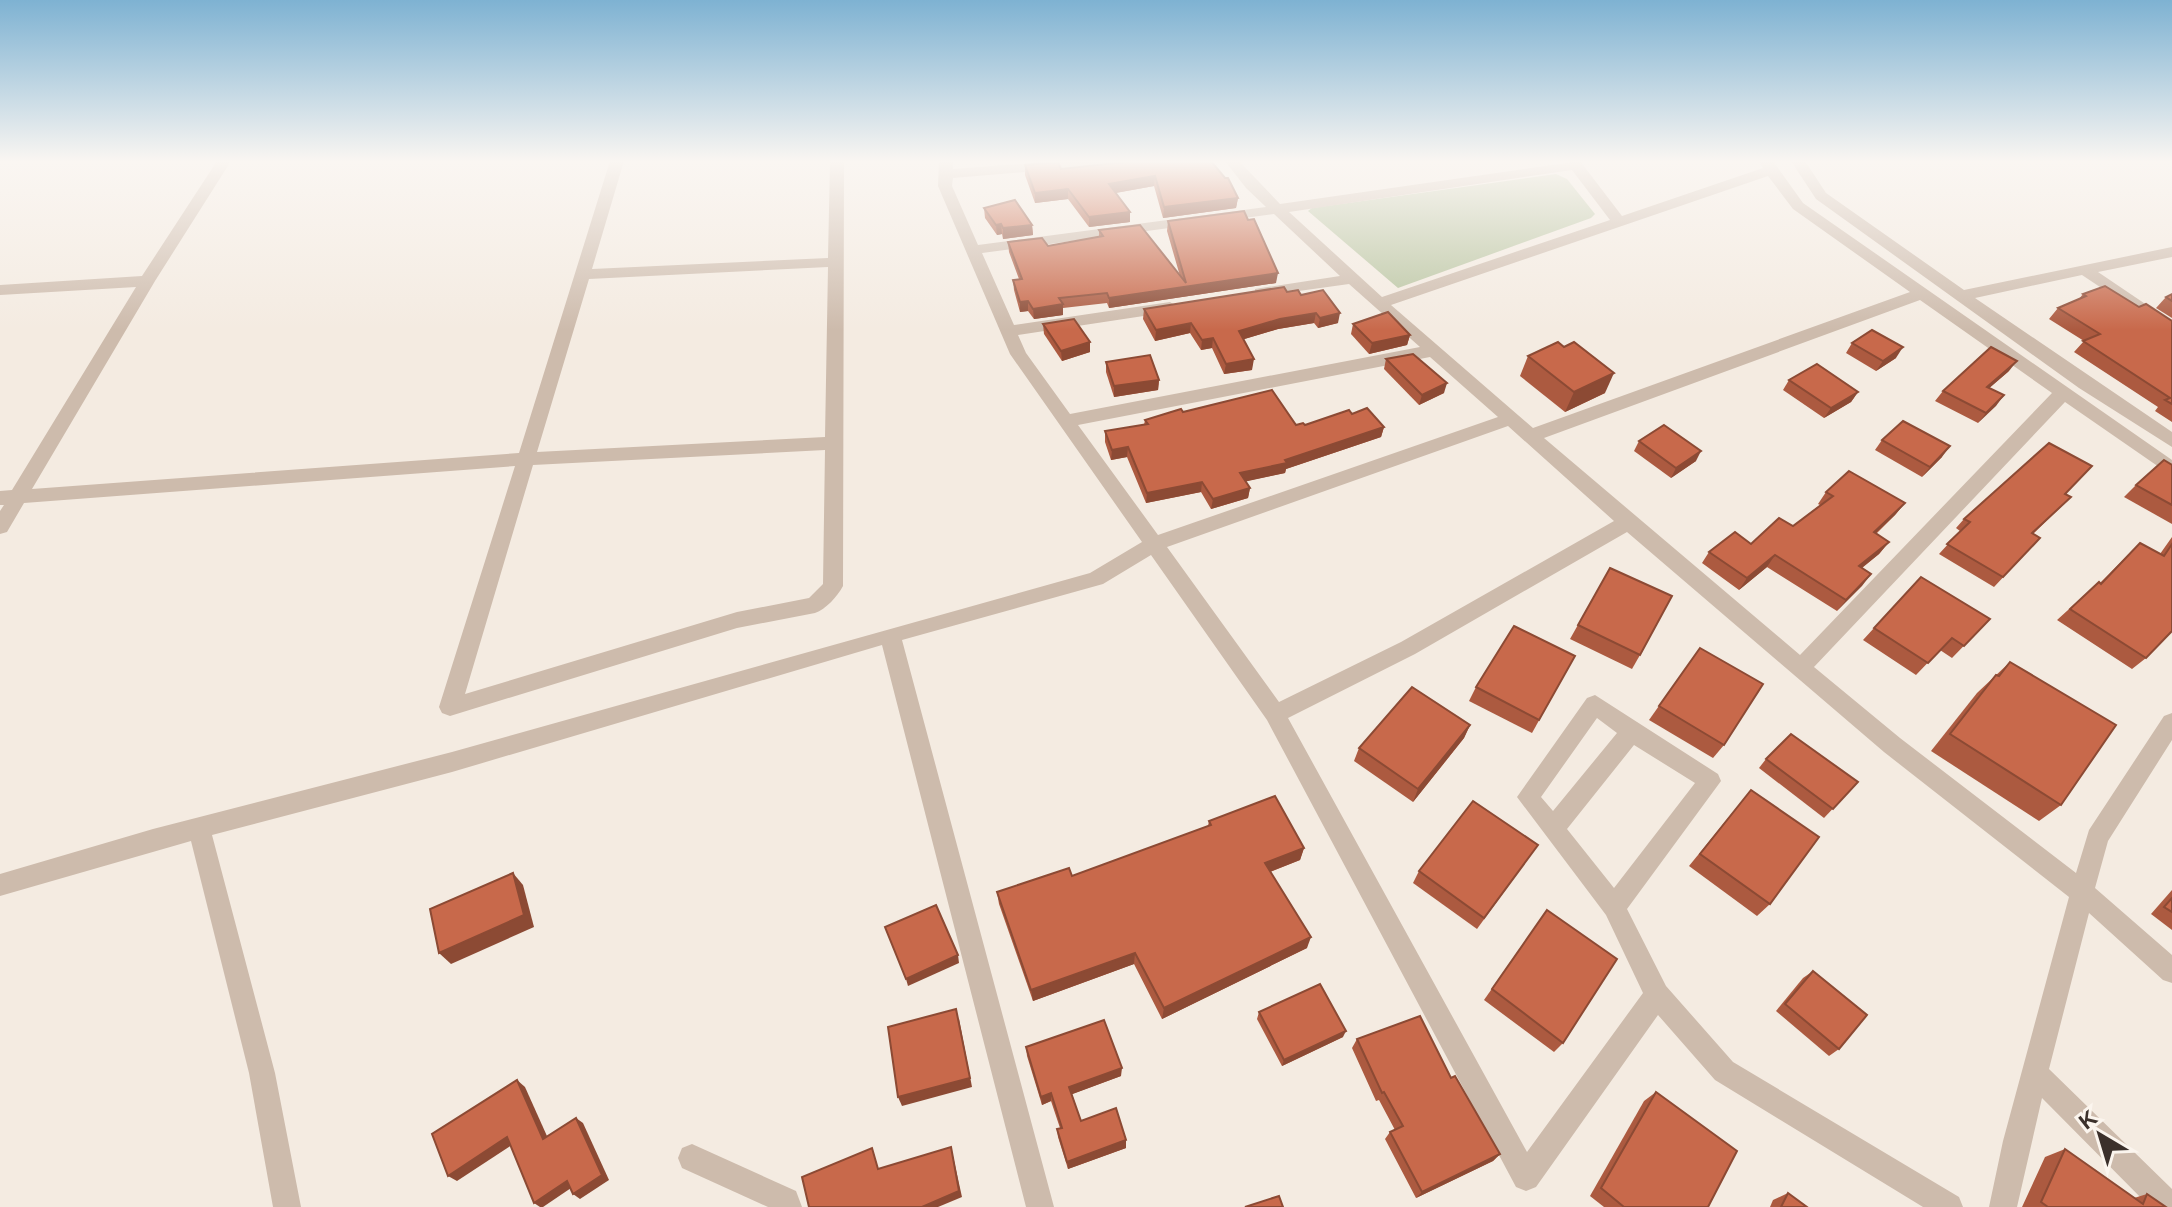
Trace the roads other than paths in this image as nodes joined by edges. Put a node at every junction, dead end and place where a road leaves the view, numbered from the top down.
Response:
1 (188, 217) edge
2 (600, 217) edge
3 (836, 217) edge
4 (958, 217) edge
5 (1222, 217) edge
6 (1286, 217) edge
7 (1616, 217) edge
8 (1631, 217) edge
9 (1814, 217) edge
10 (1850, 217) edge
11 (1619, 222) junction
12 (972, 250) junction
13 (2172, 252) edge
14 (836, 262) junction
15 (2086, 271) junction
16 (582, 274) junction
17 (1352, 279) junction
18 (147, 281) junction
19 (0, 290) edge
20 (1923, 293) junction
21 (1243, 296) edge
22 (1959, 296) junction
23 (1380, 303) junction
24 (1180, 305) edge
25 (2172, 330) edge
26 (1008, 331) junction
27 (1435, 350) junction
28 (2062, 394) junction
29 (1510, 419) junction
30 (1067, 421) junction
31 (1530, 436) junction
32 (2172, 441) edge
33 (834, 443) junction
34 (525, 459) junction
35 (2172, 469) edge
36 (7, 498) edge
37 (1628, 522) junction
38 (0, 527) edge
39 (1155, 544) junction
40 (890, 635) junction
41 (1800, 668) junction
42 (1275, 714) junction
43 (1631, 732) junction
44 (2169, 734) edge
45 (1554, 827) junction
46 (199, 828) junction
47 (0, 885) edge
48 (2082, 892) junction
49 (1614, 907) junction
50 (2172, 971) edge
51 (1657, 995) junction
52 (2035, 1073) junction
53 (692, 1158) dead end
54 (287, 1207) edge
55 (788, 1207) edge
56 (1040, 1207) edge
57 (1949, 1207) edge
58 (2003, 1207) edge
59 (2170, 1207) edge

1 - 18 street
2 - 16 street
3 - 14 street
4 - 12 street
5 - 12 street
6 - 17 street
7 - 11 street
8 - 11 street
9 - 20 street
10 - 22 street
11 - 23 street
12 - 26 street
13 - 15 street
14 - 16 street
14 - 33 street
15 - 22 street
15 - 25 street
16 - 34 street
17 - 21 street
17 - 23 street
18 - 19 street
18 - 36 street
20 - 28 street
20 - 31 street
22 - 32 street
23 - 27 street
24 - 26 street
26 - 30 street
27 - 29 street
27 - 30 street
28 - 35 street
28 - 41 street
29 - 31 street
29 - 39 street
30 - 39 street
31 - 37 street
33 - 34 street
33 - 34 street
34 - 36 street
36 - 38 street
37 - 41 street
37 - 42 street
39 - 40 street
39 - 42 street
40 - 46 street
40 - 56 street
41 - 48 street
42 - 51 street
43 - 45 street
43 - 45 street
43 - 49 street
44 - 48 street
45 - 49 street
46 - 47 street
46 - 54 street
48 - 50 street
48 - 52 street
49 - 51 street
51 - 57 street
52 - 58 street
52 - 59 street
53 - 55 street

